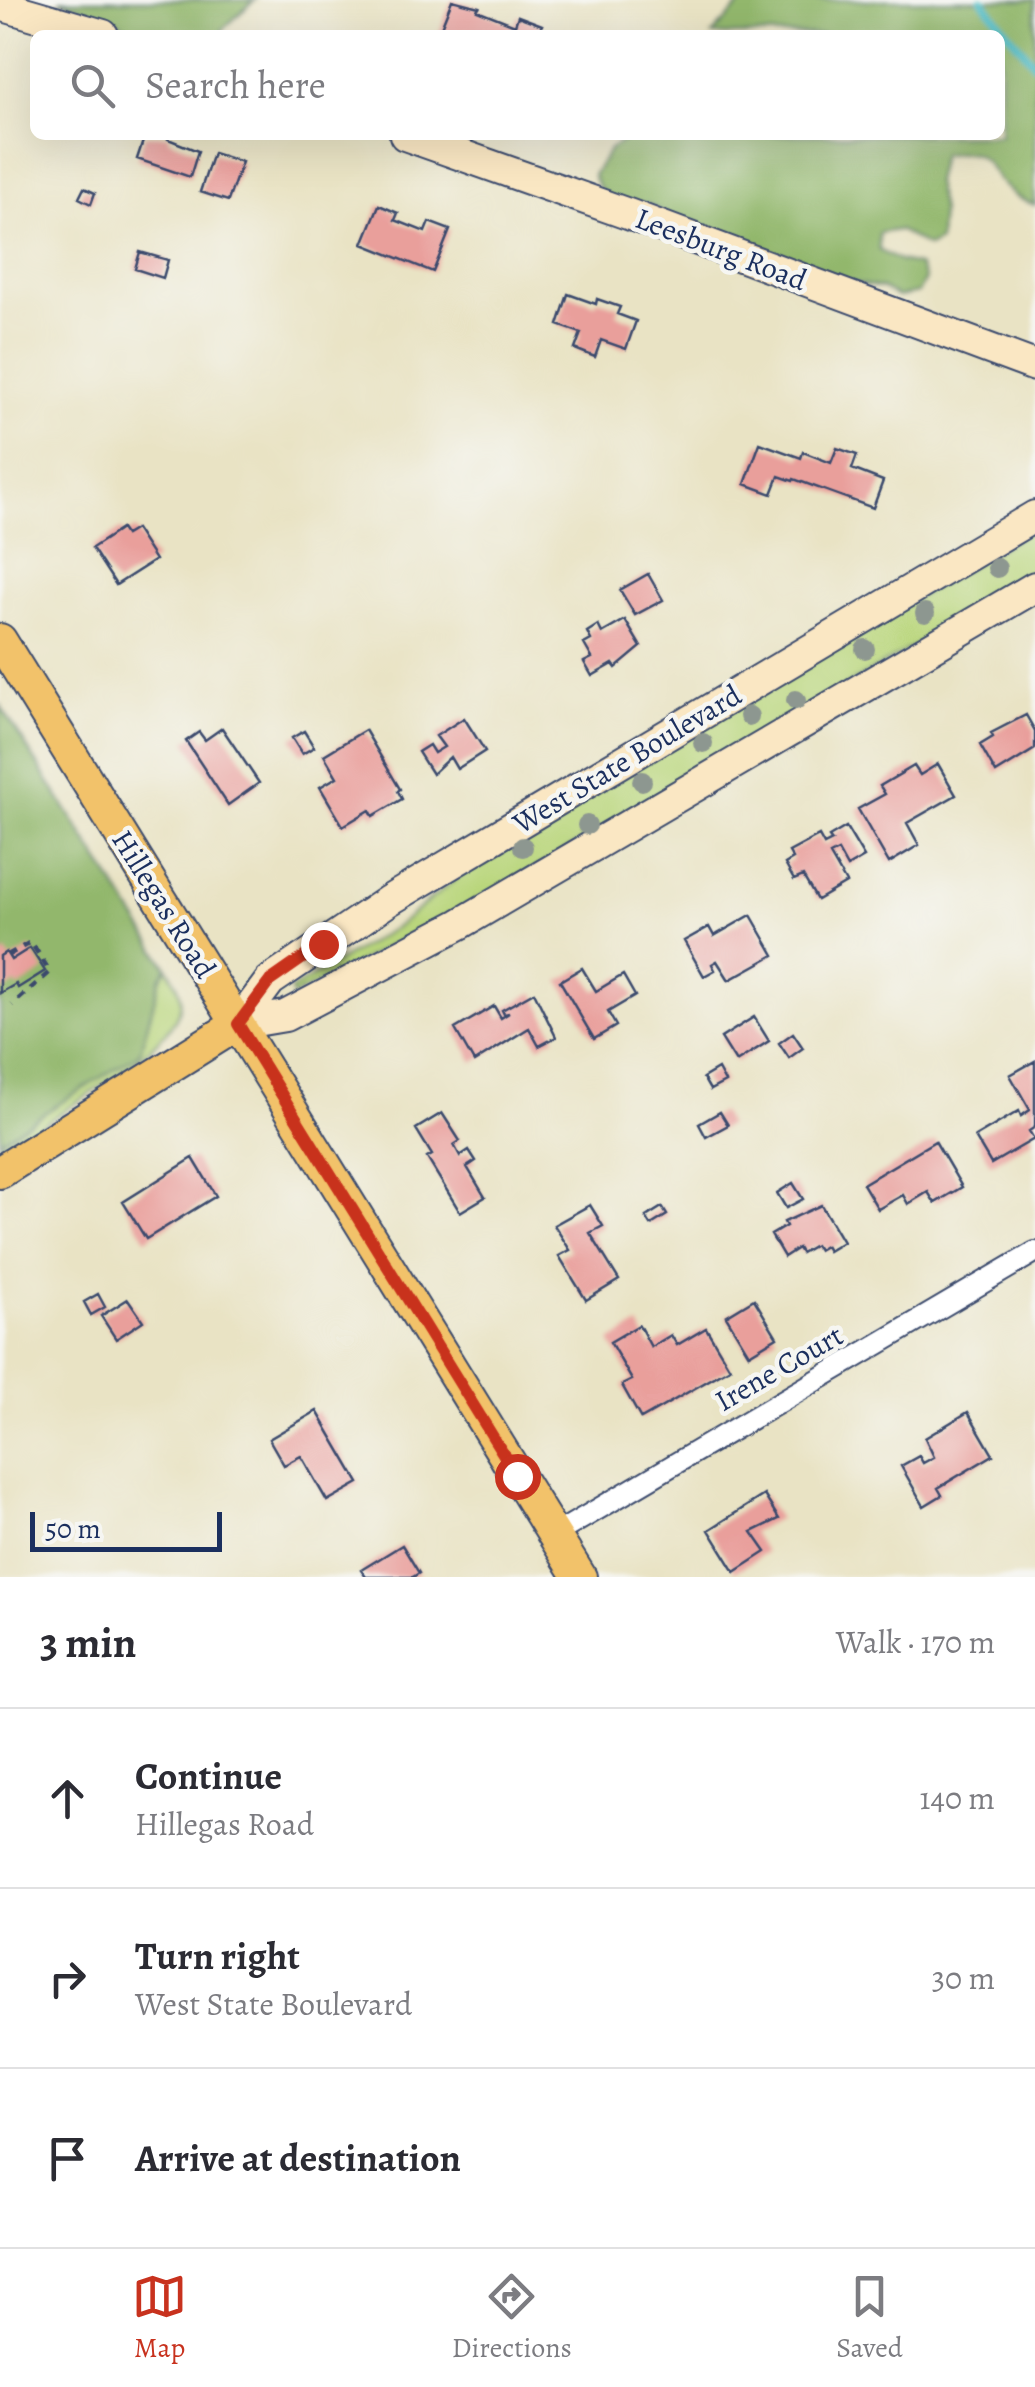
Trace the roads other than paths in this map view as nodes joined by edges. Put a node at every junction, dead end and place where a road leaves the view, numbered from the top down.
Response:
1 (0, 5) edge
2 (86, 30) edge
3 (419, 140) edge
4 (1035, 366) edge
5 (1035, 516) edge
6 (1035, 586) edge
7 (0, 640) edge
8 (238, 1024) junction
9 (0, 1172) edge
10 (1035, 1252) edge
11 (554, 1535) junction
12 (580, 1577) edge

1 - 2 main road
3 - 4 main road, Leesburg Road
5 - 8 main road, West State Boulevard
6 - 8 main road, West State Boulevard
7 - 8 main road, Hillegas Road
8 - 9 main road, West State Boulevard
8 - 11 main road, Hillegas Road
10 - 11 street, Irene Court
11 - 12 main road, Hillegas Road

